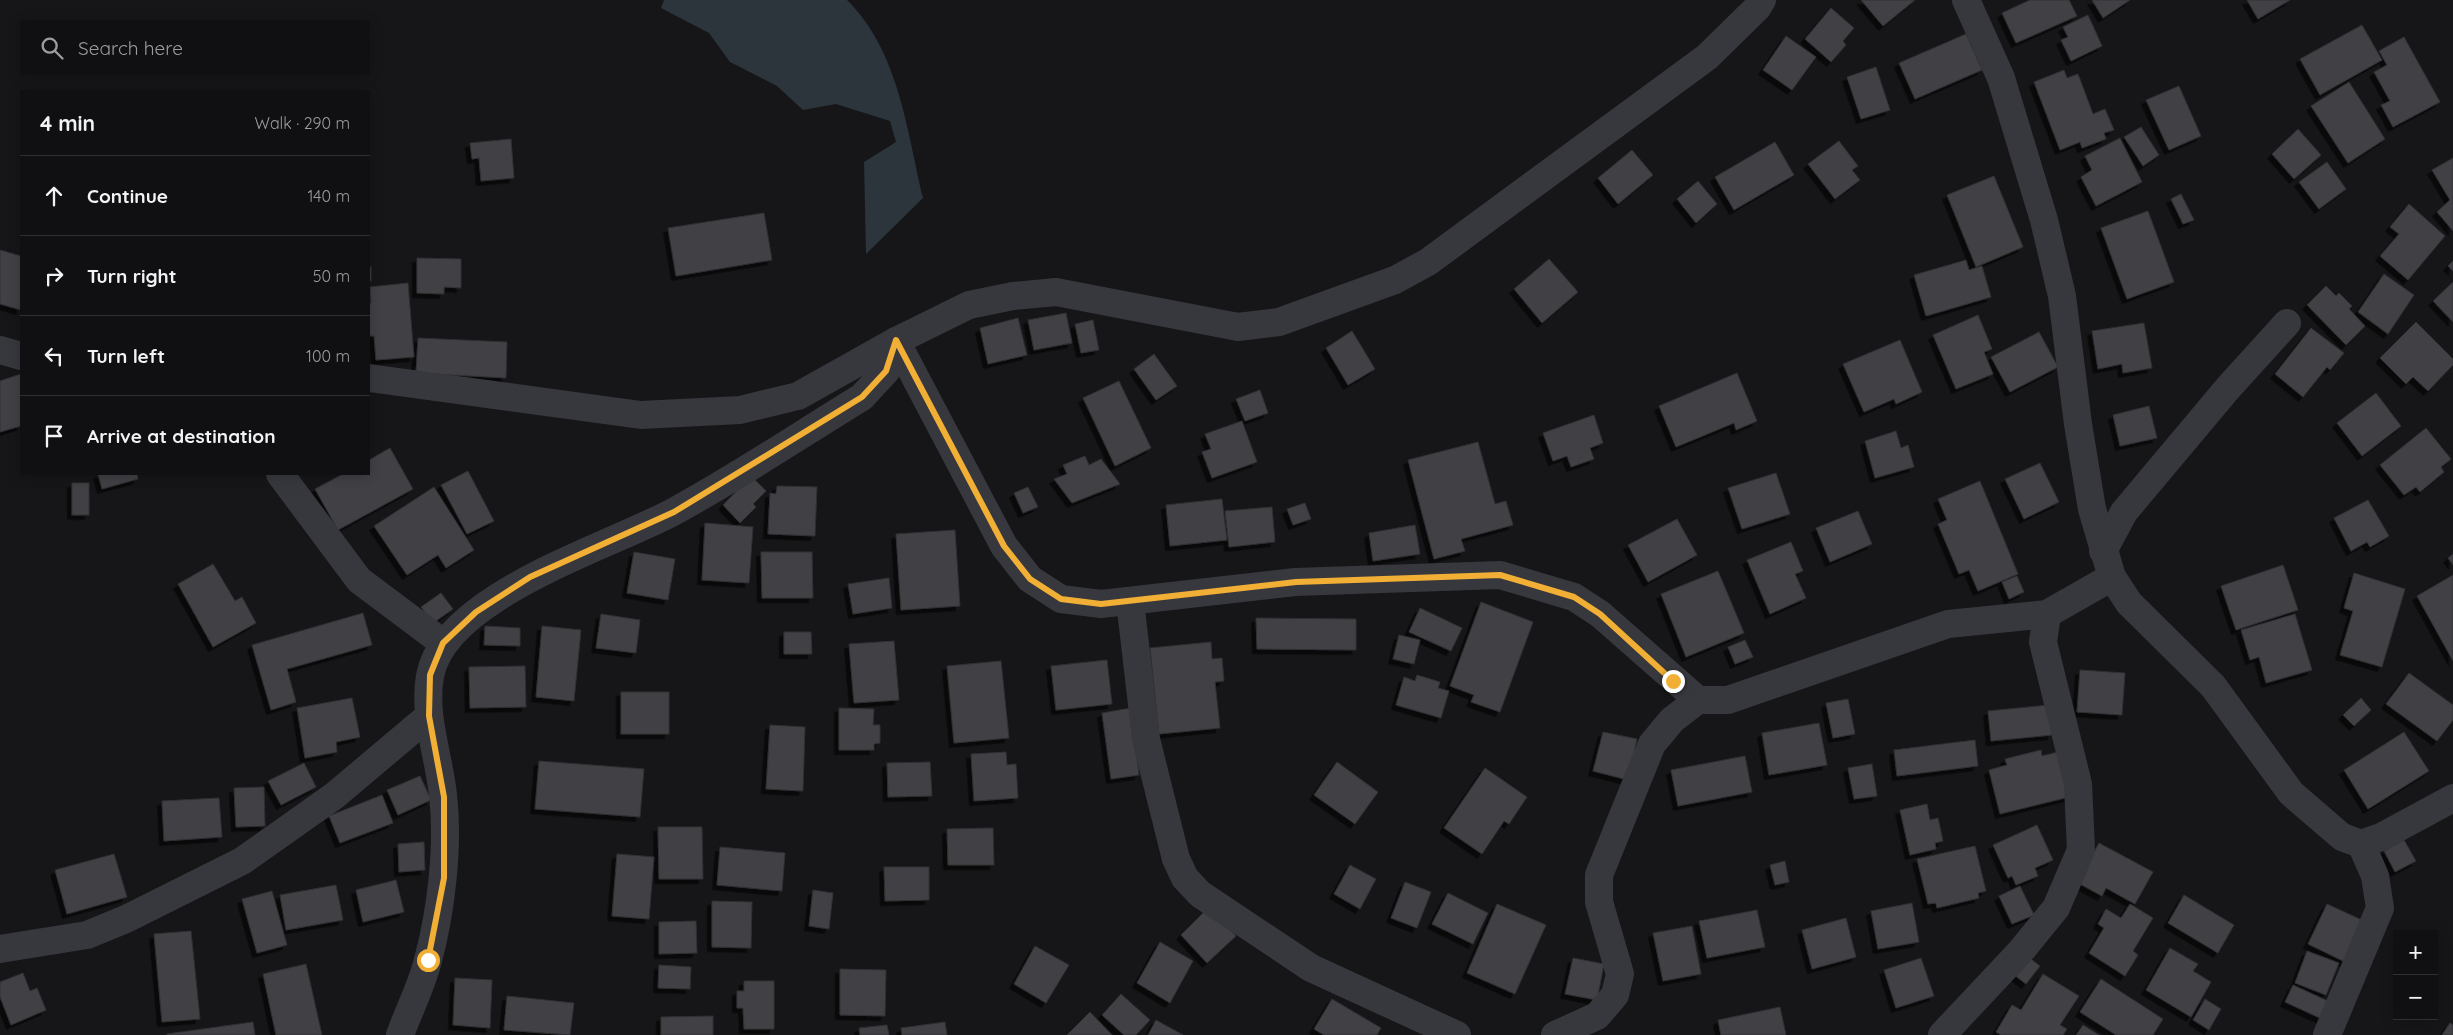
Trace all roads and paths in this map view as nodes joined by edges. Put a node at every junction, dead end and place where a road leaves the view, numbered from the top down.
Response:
1 (1762, 0) edge
2 (1966, 0) edge
3 (2287, 323) dead end
4 (896, 340) junction
5 (0, 350) edge
6 (20, 356) edge
7 (370, 378) edge
8 (281, 475) edge
9 (2103, 551) junction
10 (2112, 577) junction
11 (1130, 601) junction
12 (2047, 614) junction
13 (443, 643) junction
14 (1698, 700) junction
15 (429, 716) junction
16 (2453, 798) edge
17 (2361, 844) junction
18 (0, 949) edge
19 (400, 1035) edge
20 (1457, 1035) edge
21 (1555, 1035) edge
22 (1942, 1035) edge
23 (2327, 1035) edge

1 - 4 street
2 - 9 street
3 - 9 street
4 - 7 street
4 - 11 street
4 - 13 street
5 - 6 street
8 - 13 street
9 - 10 street
10 - 12 street
10 - 17 street
11 - 14 street
11 - 20 street
12 - 14 street
12 - 22 street
13 - 15 street
14 - 21 street
15 - 18 street
15 - 19 street
16 - 17 street
17 - 23 street

